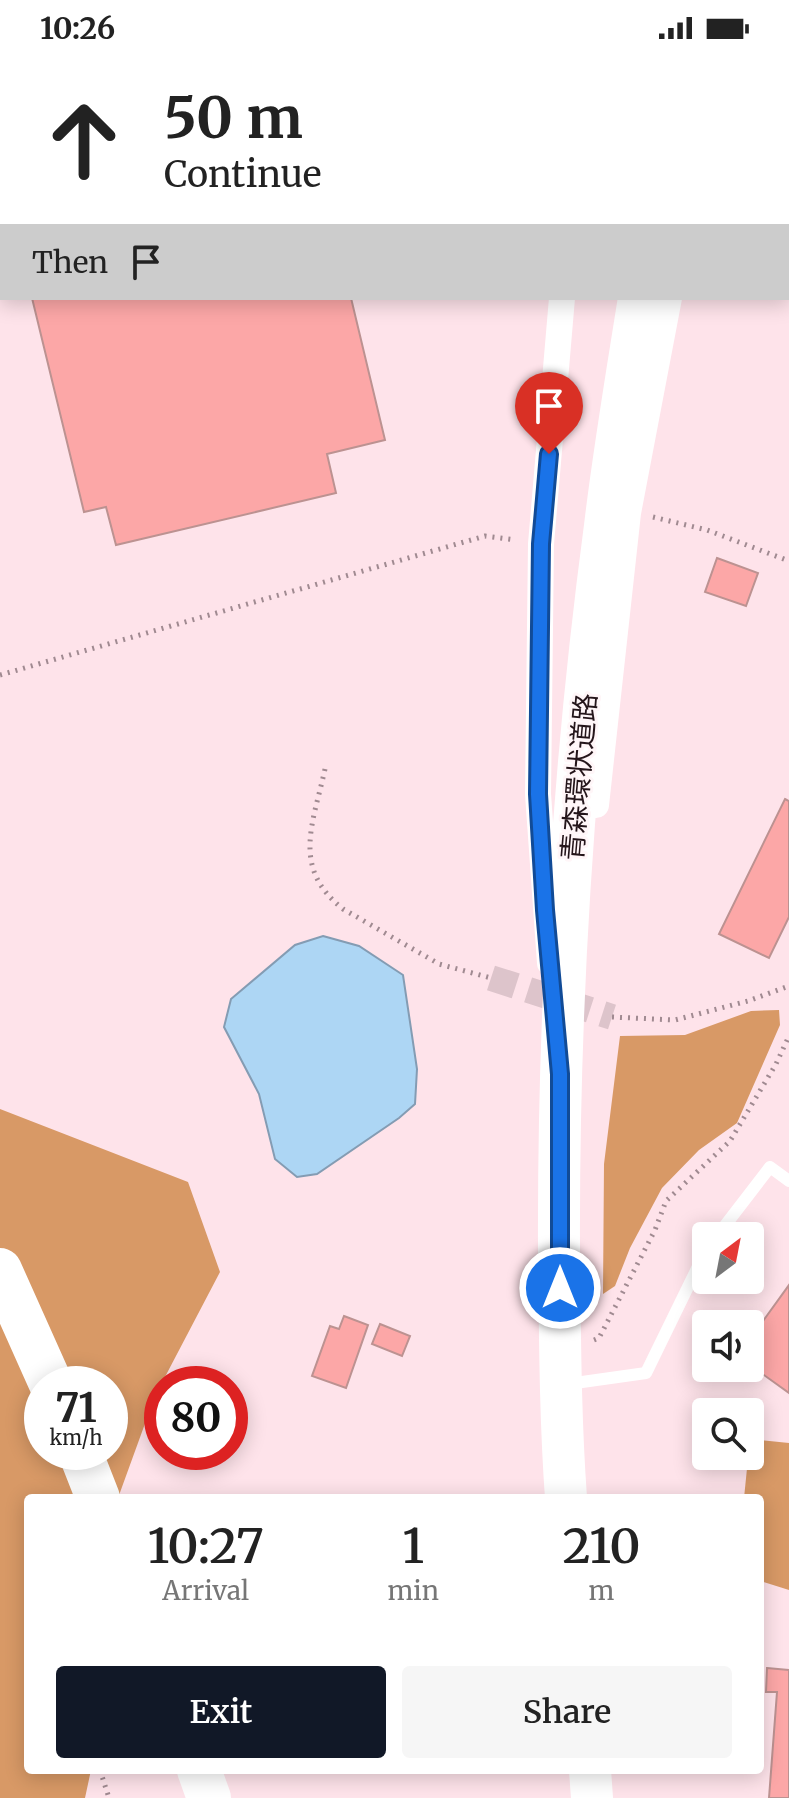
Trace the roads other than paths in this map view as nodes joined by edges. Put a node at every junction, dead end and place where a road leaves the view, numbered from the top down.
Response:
1 (562, 300) edge
2 (639, 300) edge
3 (669, 300) edge
4 (563, 1000) junction
5 (560, 1074) junction
6 (789, 1181) edge
7 (728, 1222) edge
8 (0, 1270) edge
9 (692, 1279) edge
10 (43, 1366) edge
11 (560, 1367) junction
12 (87, 1470) edge
13 (96, 1494) edge
14 (566, 1494) edge
15 (200, 1774) edge
16 (590, 1774) edge
17 (209, 1798) edge
18 (592, 1798) edge

1 - 5 street
2 - 4 highway, 青森環状道路
3 - 4 street
4 - 5 highway, 青森環状道路
5 - 11 highway, 青森環状道路
6 - 7 lane
8 - 10 highway
9 - 11 lane
11 - 14 highway, 青森環状道路
12 - 13 highway
15 - 17 highway
16 - 18 highway

